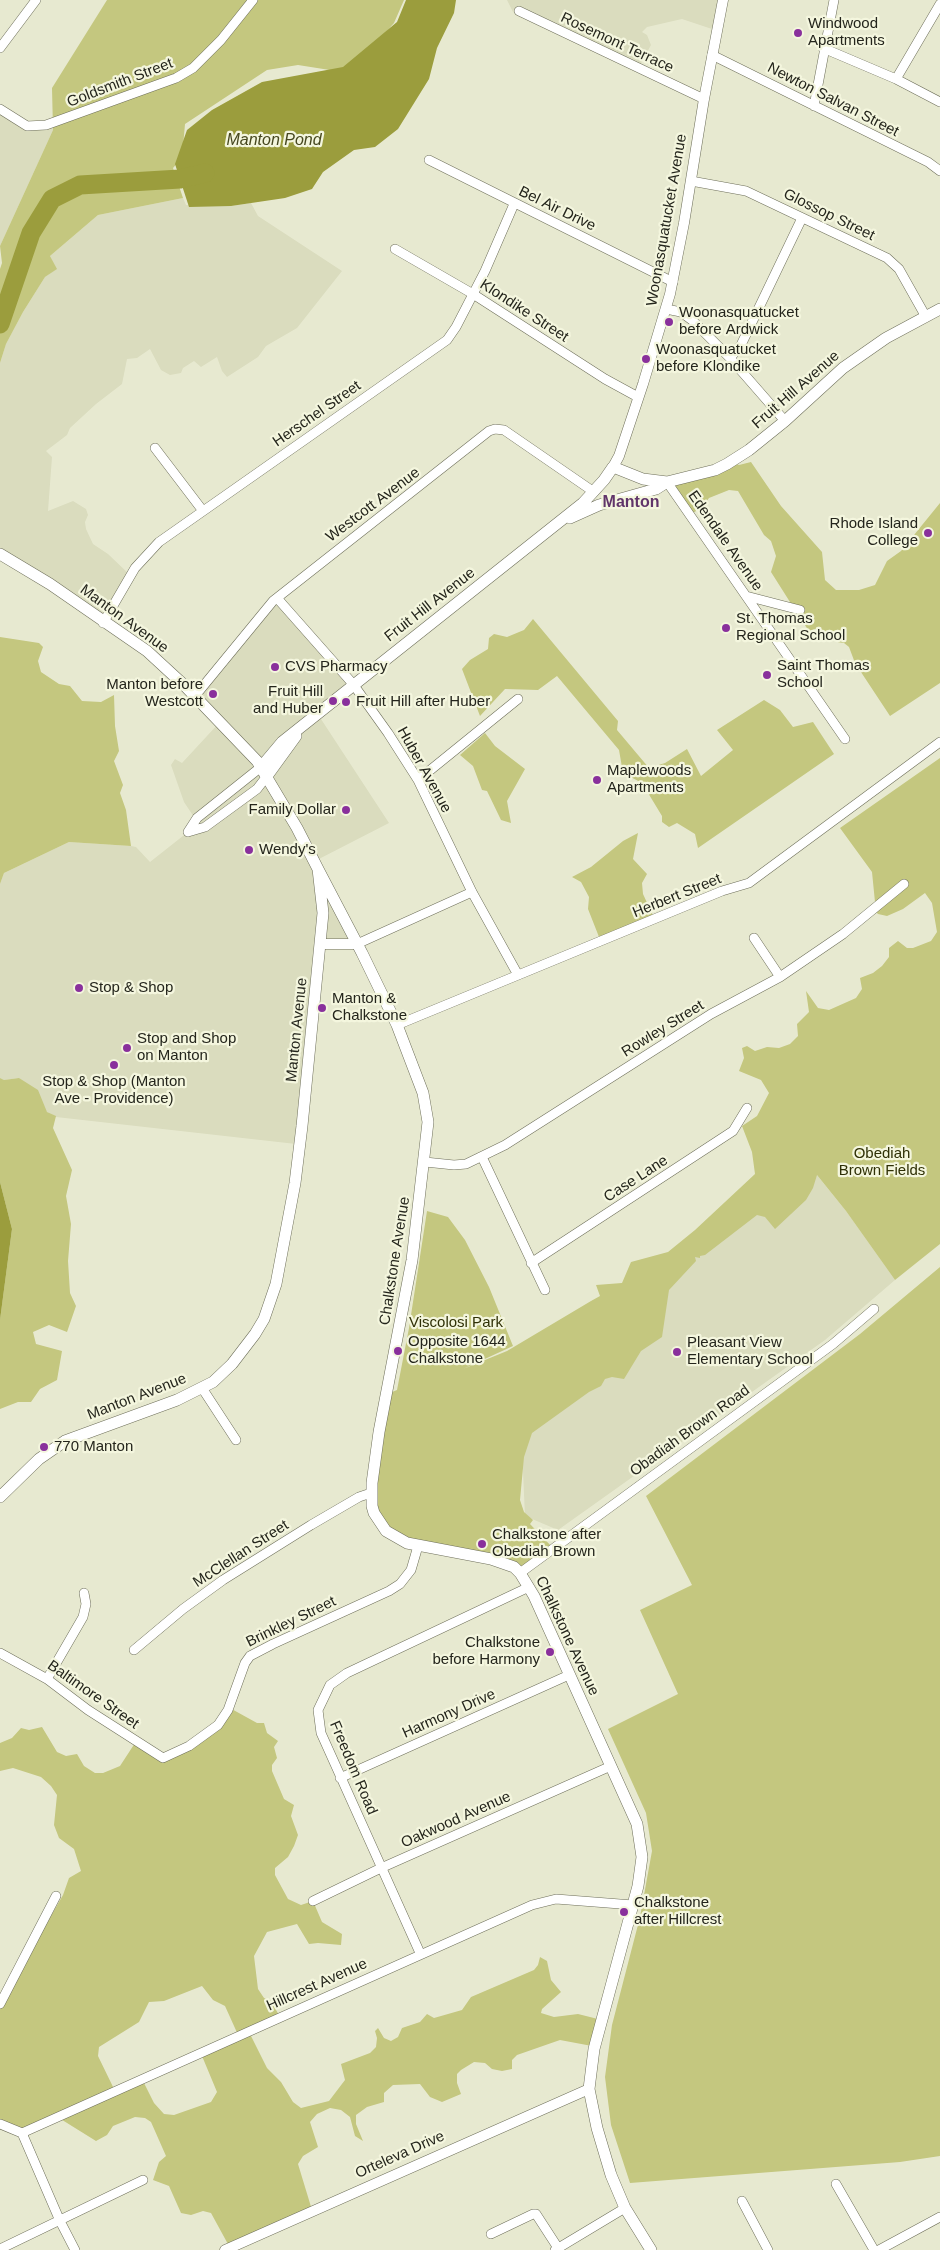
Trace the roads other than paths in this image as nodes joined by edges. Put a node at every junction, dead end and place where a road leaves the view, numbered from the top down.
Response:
1 (36, 0) edge
2 (252, 0) edge
3 (723, 0) edge
4 (834, 0) edge
5 (940, 4) edge
6 (519, 11) dead end
7 (0, 48) edge
8 (824, 48) junction
9 (712, 55) junction
10 (896, 79) junction
11 (704, 99) junction
12 (940, 102) edge
13 (814, 106) junction
14 (0, 109) edge
15 (429, 160) dead end
16 (940, 171) edge
17 (691, 181) junction
18 (514, 204) junction
19 (802, 218) junction
20 (395, 249) dead end
21 (673, 282) junction
22 (473, 294) junction
23 (666, 309) junction
24 (940, 309) edge
25 (926, 317) junction
26 (730, 358) junction
27 (638, 396) junction
28 (785, 421) junction
29 (155, 448) dead end
30 (613, 467) junction
31 (667, 482) junction
32 (594, 492) junction
33 (203, 511) junction
34 (555, 525) junction
35 (0, 554) edge
36 (746, 596) junction
37 (277, 598) junction
38 (800, 610) dead end
39 (104, 623) junction
40 (353, 684) junction
41 (195, 696) junction
42 (518, 699) dead end
43 (845, 739) dead end
44 (940, 742) edge
45 (264, 772) junction
46 (418, 780) junction
47 (318, 869) junction
48 (904, 884) dead end
49 (472, 892) junction
50 (754, 938) dead end
51 (321, 944) junction
52 (357, 944) junction
53 (518, 975) junction
54 (780, 977) junction
55 (397, 1025) junction
56 (747, 1108) dead end
57 (482, 1158) junction
58 (425, 1162) junction
59 (531, 1263) junction
60 (545, 1290) dead end
61 (874, 1309) dead end
62 (202, 1388) junction
63 (236, 1440) dead end
64 (371, 1492) junction
65 (0, 1497) edge
66 (418, 1546) junction
67 (520, 1573) junction
68 (529, 1587) junction
69 (84, 1593) dead end
70 (134, 1650) dead end
71 (0, 1653) edge
72 (569, 1675) junction
73 (47, 1679) junction
74 (169, 1756) joint
75 (611, 1766) junction
76 (340, 1778) junction
77 (381, 1868) junction
78 (56, 1896) dead end
79 (313, 1902) dead end
80 (633, 1905) junction
81 (420, 1953) junction
82 (0, 2004) edge
83 (589, 2089) junction
84 (0, 2124) edge
85 (22, 2133) junction
86 (143, 2180) dead end
87 (836, 2184) dead end
88 (742, 2202) dead end
89 (626, 2208) junction
90 (940, 2217) edge
91 (60, 2221) junction
92 (491, 2234) dead end
93 (557, 2249) edge
94 (0, 2250) edge
95 (75, 2250) edge
96 (225, 2250) edge
97 (651, 2250) edge
98 (768, 2250) edge
99 (874, 2250) edge
100 (879, 2250) edge

1 - 7 street
2 - 14 street, Goldsmith Street
3 - 9 street, Woonasquatucket Avenue
4 - 8 street
5 - 10 street
6 - 11 street, Rosemont Terrace
8 - 10 street
8 - 13 street
9 - 11 street, Woonasquatucket Avenue
9 - 13 street, Newton Salvan Street
10 - 12 street
11 - 17 street, Woonasquatucket Avenue
13 - 16 street, Newton Salvan Street
15 - 18 street, Bel Air Drive
17 - 19 street, Glossop Street
17 - 21 street, Woonasquatucket Avenue
18 - 21 street, Bel Air Drive
18 - 22 street, Herschel Street
19 - 25 street, Glossop Street
19 - 26 street
20 - 22 street, Klondike Street
21 - 23 street, Woonasquatucket Avenue
22 - 27 street, Klondike Street
22 - 33 street, Herschel Street
23 - 26 street
23 - 27 street, Woonasquatucket Avenue
24 - 25 main road, Fruit Hill Avenue
25 - 28 main road, Fruit Hill Avenue
26 - 28 street
27 - 30 street, Woonasquatucket Avenue
28 - 31 main road, Fruit Hill Avenue
29 - 33 street
30 - 31 main road, Fruit Hill Avenue
30 - 32 main road, Woonasquatucket Avenue
31 - 34 main road, Fruit Hill Avenue
31 - 36 street, Edendale Avenue
32 - 34 main road, Fruit Hill Avenue
32 - 37 street, Westcott Avenue
33 - 39 street, Herschel Street
34 - 40 main road, Fruit Hill Avenue
35 - 39 main road, Manton Avenue
36 - 38 street
36 - 43 street, Edendale Avenue
37 - 40 street, Huber Avenue
37 - 41 street, Westcott Avenue
39 - 41 main road, Manton Avenue
40 - 45 main road, Fruit Hill Avenue
40 - 46 street, Huber Avenue
41 - 45 main road, Manton Avenue
42 - 46 street
44 - 53 street, Herbert Street
45 - 45 street
45 - 47 main road, Manton Avenue
46 - 49 street, Huber Avenue
47 - 51 main road, Manton Avenue
47 - 52 main road, Chalkstone Avenue
48 - 54 street, Rowley Street
49 - 52 street
49 - 53 street, Huber Avenue
50 - 54 street
51 - 52 street
51 - 62 main road, Manton Avenue
52 - 55 main road, Chalkstone Avenue
53 - 55 street, Herbert Street
54 - 57 street, Rowley Street
55 - 58 main road, Chalkstone Avenue
56 - 59 street, Case Lane
57 - 58 street, Rowley Street
57 - 59 street
58 - 64 main road, Chalkstone Avenue
59 - 60 street
61 - 67 street, Obadiah Brown Road
62 - 63 street
62 - 65 main road, Manton Avenue
64 - 66 main road, Chalkstone Avenue
64 - 70 street, McClellan Street
66 - 67 main road, Chalkstone Avenue
66 - 74 street, Brinkley Street
67 - 68 main road, Chalkstone Avenue
68 - 72 main road, Chalkstone Avenue
68 - 76 street, Freedom Road
69 - 73 street
71 - 73 street, Baltimore Street
72 - 75 main road, Chalkstone Avenue
72 - 76 street, Harmony Drive
73 - 74 street, Baltimore Street
75 - 77 street, Oakwood Avenue
75 - 80 main road, Chalkstone Avenue
76 - 77 street, Freedom Road
77 - 79 street, Oakwood Avenue
77 - 81 street, Freedom Road
78 - 82 street
80 - 81 street, Hillcrest Avenue
80 - 83 main road, Chalkstone Avenue
81 - 85 street, Hillcrest Avenue
83 - 89 main road, Chalkstone Avenue
83 - 96 street, Orteleva Drive
84 - 85 street
85 - 91 street
86 - 91 street
87 - 99 street
88 - 98 street
89 - 93 street
89 - 97 main road, Chalkstone Avenue
90 - 100 street
91 - 94 street
91 - 95 street
92 - 93 street

